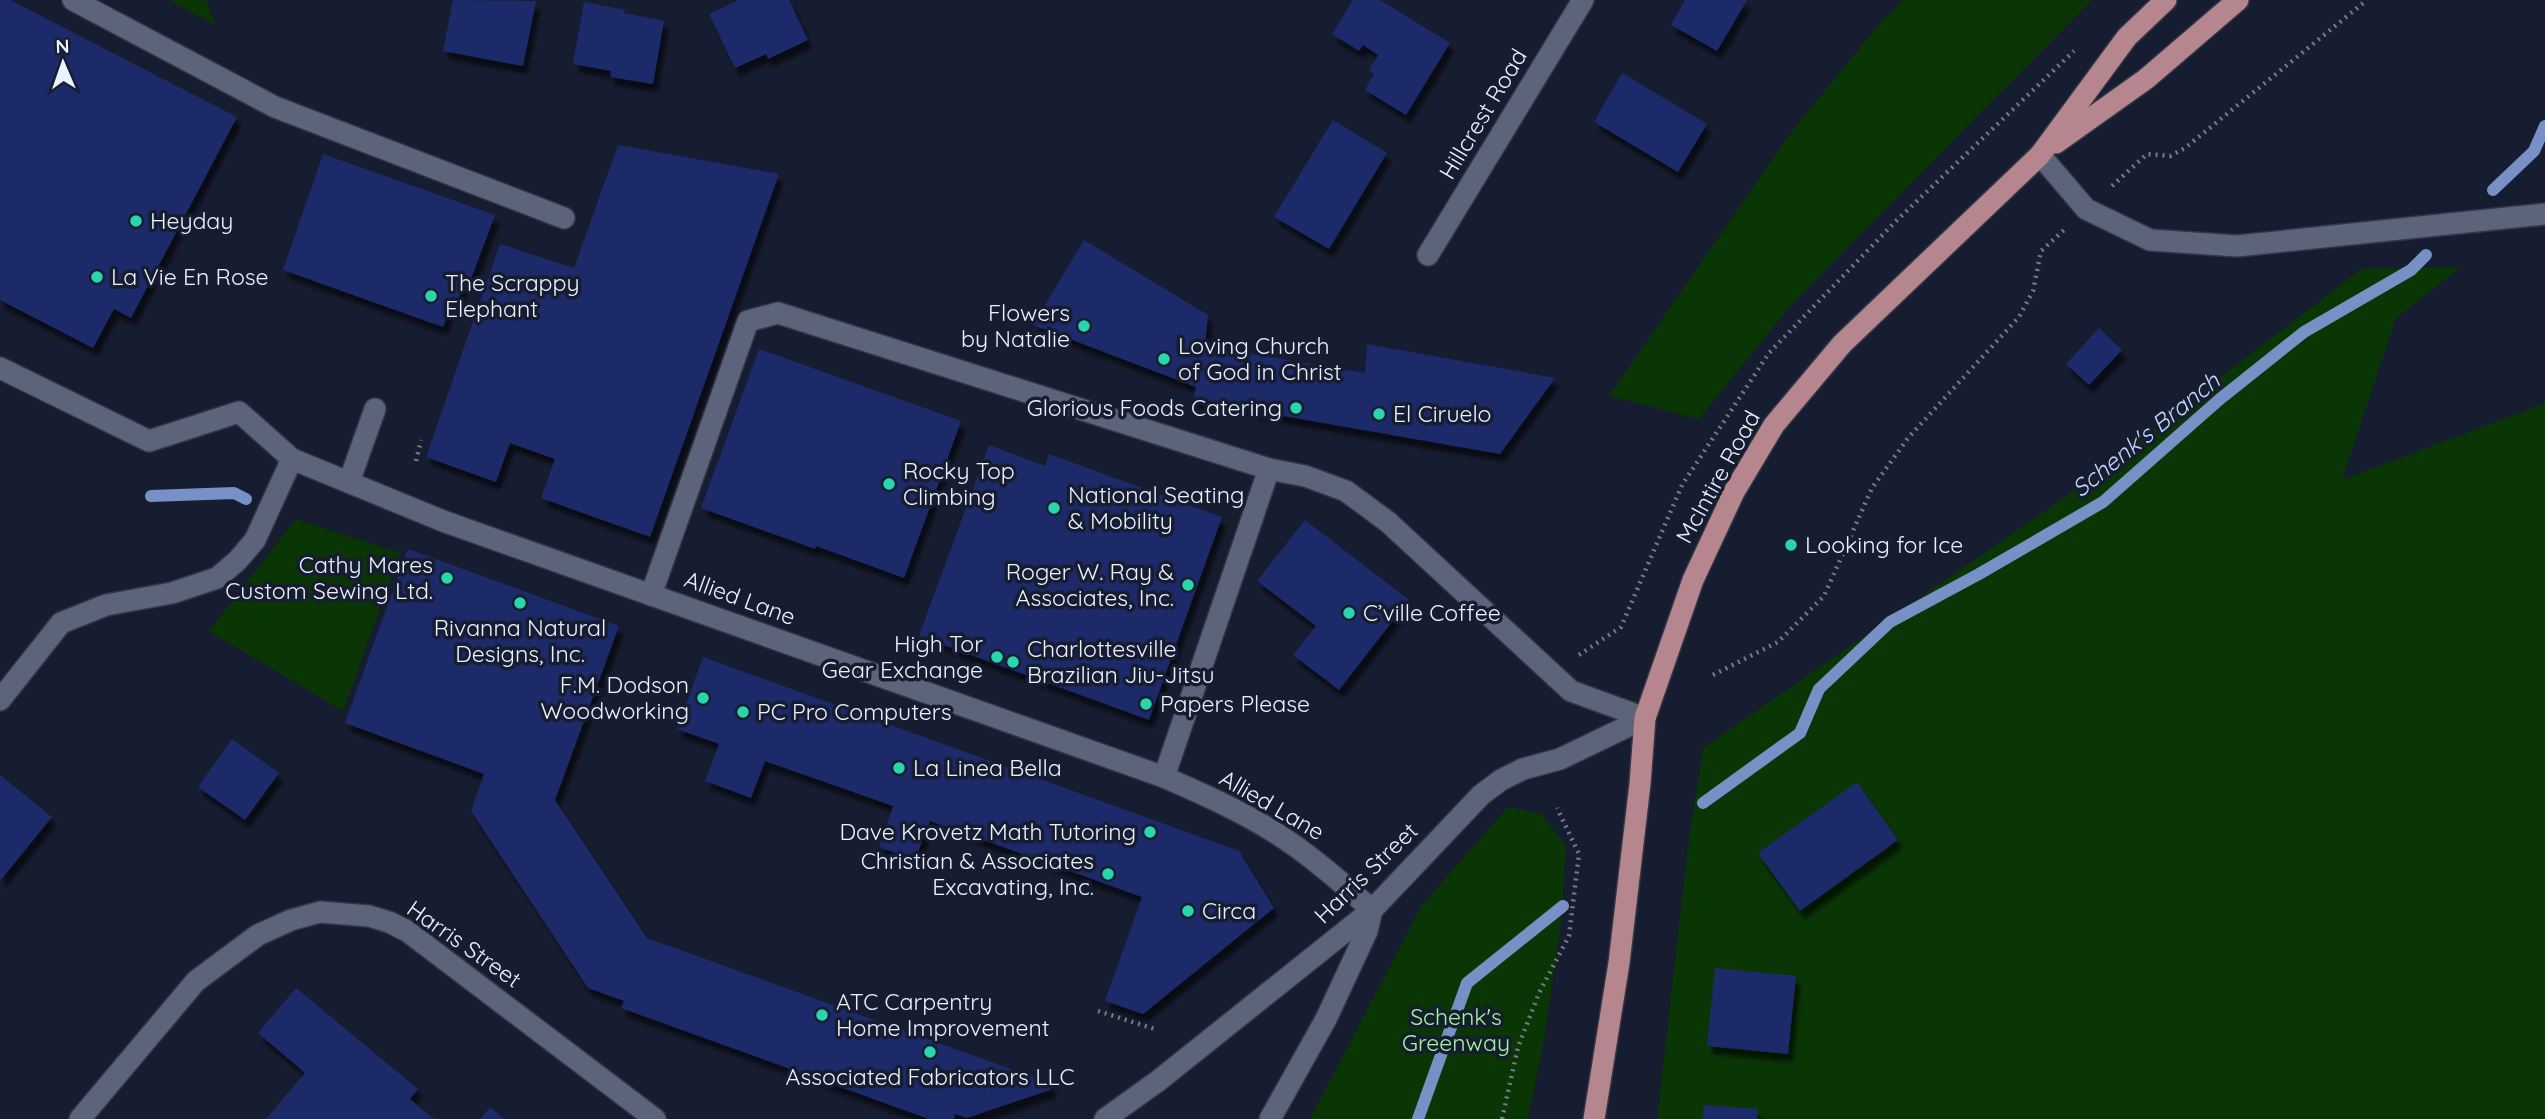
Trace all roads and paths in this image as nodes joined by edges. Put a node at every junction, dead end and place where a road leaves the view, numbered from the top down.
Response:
1 (73, 0) edge
2 (1583, 0) edge
3 (2166, 0) edge
4 (2238, 0) edge
5 (2367, 0) edge
6 (2040, 155) junction
7 (2086, 209) junction
8 (2545, 214) edge
9 (564, 218) dead end
10 (1428, 255) dead end
11 (0, 368) edge
12 (375, 409) dead end
13 (421, 440) dead end
14 (292, 459) junction
15 (416, 461) dead end
16 (1269, 469) junction
17 (349, 482) junction
18 (651, 595) junction
19 (1713, 675) dead end
20 (0, 700) edge
21 (1645, 718) junction
22 (1164, 777) junction
23 (1557, 808) dead end
24 (1373, 910) junction
25 (1098, 1011) dead end
26 (1155, 1029) dead end
27 (80, 1119) edge
28 (655, 1119) edge
29 (1105, 1119) edge
30 (1270, 1119) edge
31 (1502, 1119) edge
32 (1594, 1119) edge

1 - 9 street
2 - 10 street, Hillcrest Road
3 - 6 main road, McIntire Road
4 - 6 main road
5 - 7 path
6 - 7 street
6 - 21 main road, McIntire Road
7 - 8 street
7 - 19 path
11 - 14 street, Allied Lane
12 - 17 street
13 - 15 path
14 - 17 street, Allied Lane
14 - 20 street
16 - 18 street
16 - 21 street
16 - 22 street
17 - 18 street, Allied Lane
18 - 22 street, Allied Lane
21 - 24 street, Harris Street
21 - 32 main road, McIntire Road
22 - 24 street, Allied Lane
23 - 31 path
24 - 29 street, Harris Street
24 - 30 street
25 - 26 path
27 - 28 street, Harris Street

